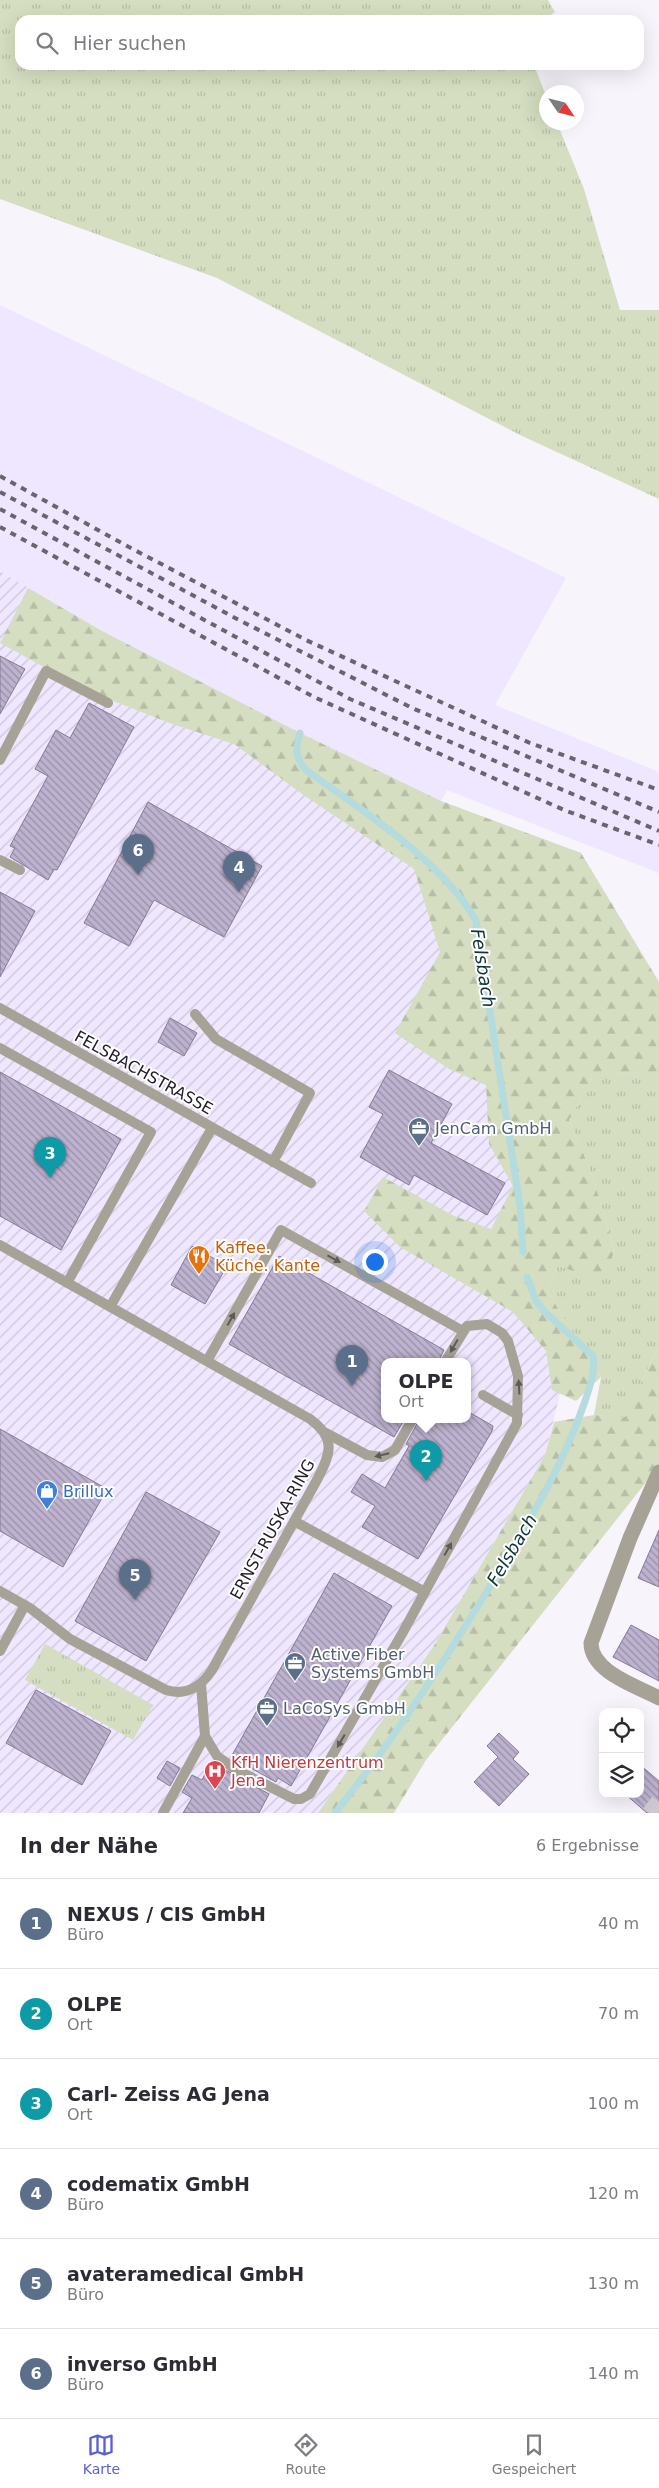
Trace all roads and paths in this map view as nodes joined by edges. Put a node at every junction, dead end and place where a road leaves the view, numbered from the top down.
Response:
1 (108, 703) dead end
2 (0, 759) edge
3 (0, 860) edge
4 (20, 870) dead end
5 (0, 1008) edge
6 (195, 1014) dead end
7 (0, 1048) edge
8 (212, 1128) junction
9 (273, 1162) junction
10 (311, 1184) dead end
11 (0, 1245) edge
12 (67, 1283) junction
13 (110, 1307) junction
14 (463, 1330) junction
15 (446, 1358) edge
16 (206, 1361) junction
17 (483, 1395) dead end
18 (518, 1416) junction
19 (410, 1423) edge
20 (323, 1431) junction
21 (659, 1472) edge
22 (294, 1521) junction
23 (0, 1591) edge
24 (425, 1592) junction
25 (25, 1605) junction
26 (0, 1651) edge
27 (200, 1684) junction
28 (659, 1698) edge
29 (205, 1736) junction
30 (163, 1813) edge

1 - 2 lane
3 - 4 lane
5 - 8 lane, FELSBACHSTRASSE
6 - 9 lane
7 - 12 lane
8 - 9 lane, FELSBACHSTRASSE
8 - 13 lane
9 - 10 lane, FELSBACHSTRASSE
11 - 12 lane
12 - 13 lane
13 - 16 lane
14 -> 15 lane
16 -> 14 lane
18 -> 14 lane
16 - 20 lane
17 - 18 lane
24 -> 18 lane
19 -> 20 lane
20 - 22 lane, ERNST-RUSKA-RING
21 - 28 street
22 - 24 lane
22 - 27 lane, ERNST-RUSKA-RING
23 - 25 lane
24 -> 29 lane
25 - 26 lane
25 - 27 lane
27 - 29 lane
29 - 30 lane

